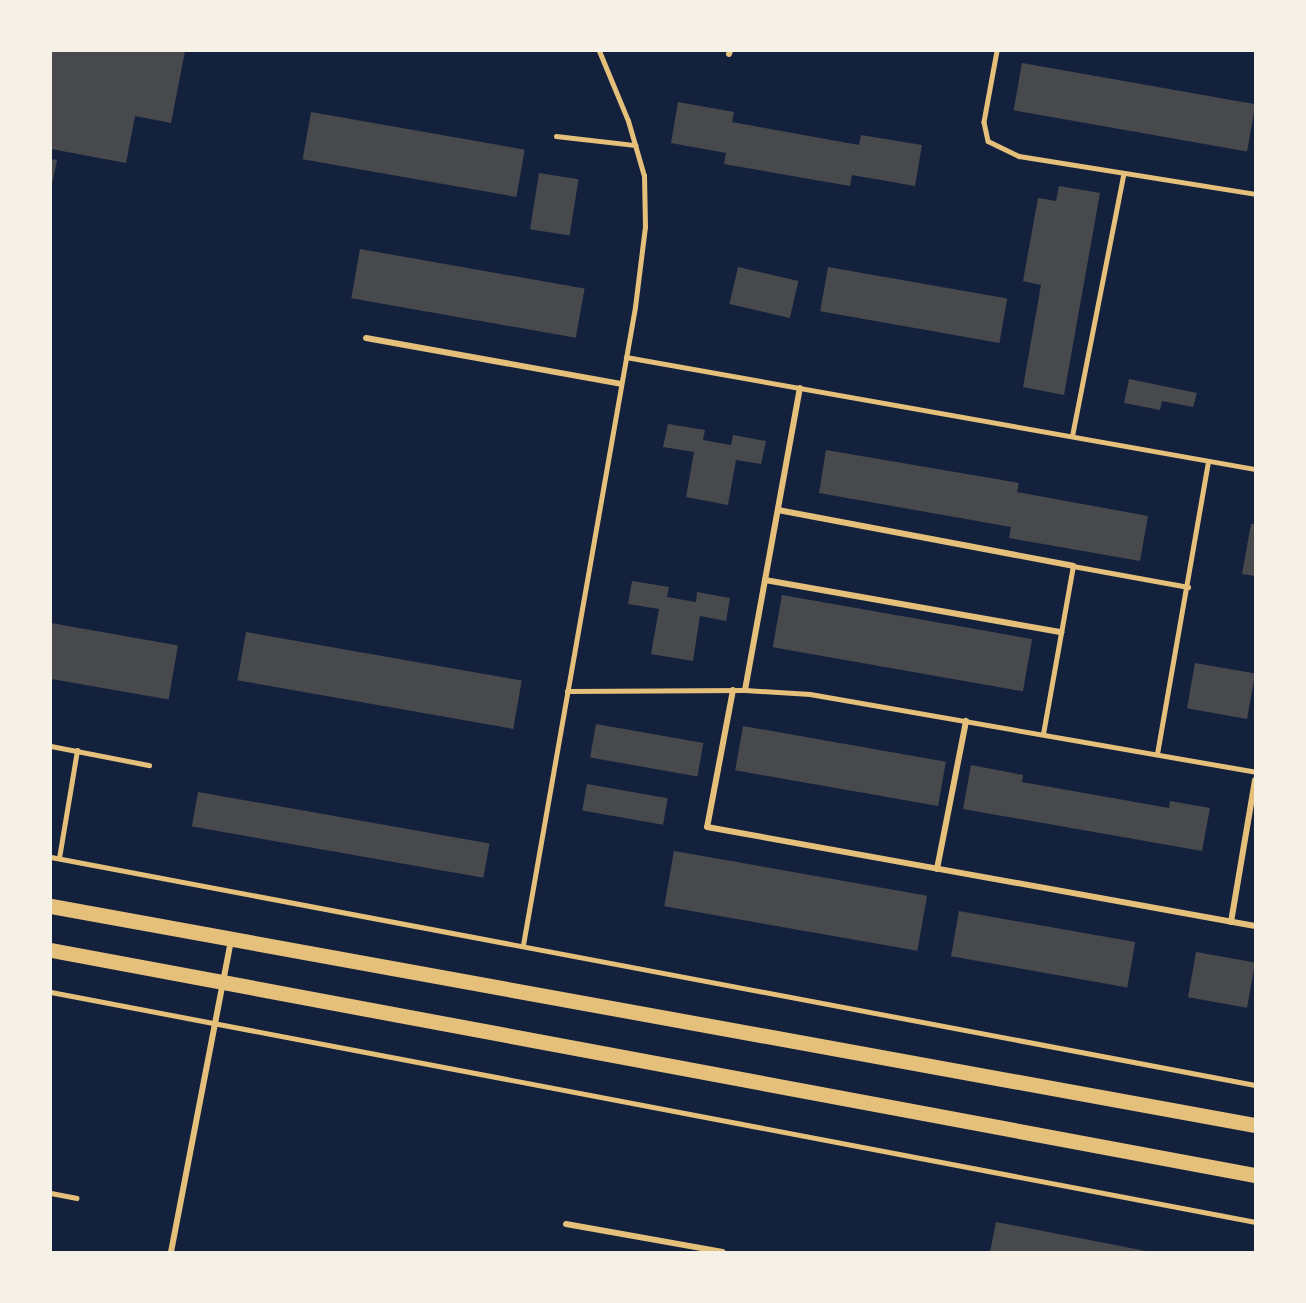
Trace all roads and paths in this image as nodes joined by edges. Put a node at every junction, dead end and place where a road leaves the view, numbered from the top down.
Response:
1 (599, 51) edge
2 (997, 51) edge
3 (556, 136) dead end
4 (635, 145) junction
5 (1123, 175) junction
6 (1255, 194) edge
7 (366, 338) dead end
8 (626, 357) junction
9 (621, 384) junction
10 (800, 388) junction
11 (1072, 436) junction
12 (1208, 463) junction
13 (1255, 469) edge
14 (778, 510) junction
15 (1073, 566) junction
16 (765, 580) junction
17 (1188, 587) junction
18 (1061, 632) junction
19 (733, 690) junction
20 (745, 690) junction
21 (567, 691) junction
22 (966, 721) junction
23 (1043, 734) junction
24 (51, 746) edge
25 (77, 751) junction
26 (1157, 754) junction
27 (149, 765) dead end
28 (1255, 772) edge
29 (1255, 780) edge
30 (51, 857) edge
31 (59, 858) junction
32 (937, 869) junction
33 (51, 906) edge
34 (1230, 922) junction
35 (1255, 926) edge
36 (232, 939) junction
37 (523, 945) junction
38 (51, 950) edge
39 (223, 982) junction
40 (51, 992) edge
41 (215, 1023) junction
42 (1255, 1085) edge
43 (1255, 1125) edge
44 (1255, 1176) edge
45 (51, 1193) edge
46 (77, 1198) dead end
47 (1255, 1222) edge
48 (566, 1224) dead end
49 (171, 1252) edge
50 (723, 1252) edge

1 - 4 lane
2 - 5 lane
3 - 4 lane
4 - 8 lane
5 - 6 lane
5 - 11 lane
7 - 9 street
8 - 9 lane
8 - 10 lane
9 - 21 lane
10 - 11 lane
10 - 14 street
11 - 12 lane
12 - 13 lane
12 - 17 lane
14 - 15 street
14 - 16 street
15 - 17 lane
15 - 18 lane
16 - 18 street
16 - 20 street
17 - 26 lane
18 - 23 lane
19 - 20 lane
19 - 21 lane
19 - 32 street
20 - 22 lane
21 - 37 lane
22 - 23 lane
22 - 32 street
23 - 26 lane
24 - 25 lane
25 - 27 lane
25 - 31 lane
26 - 28 lane
29 - 34 street
30 - 31 lane
31 - 37 lane
32 - 34 street
33 - 36 main road
34 - 35 street
36 - 39 street
36 - 43 main road
37 - 42 lane
38 - 39 main road
39 - 41 street
39 - 44 main road
40 - 41 lane
41 - 47 lane
41 - 49 street
45 - 46 lane
48 - 50 street

